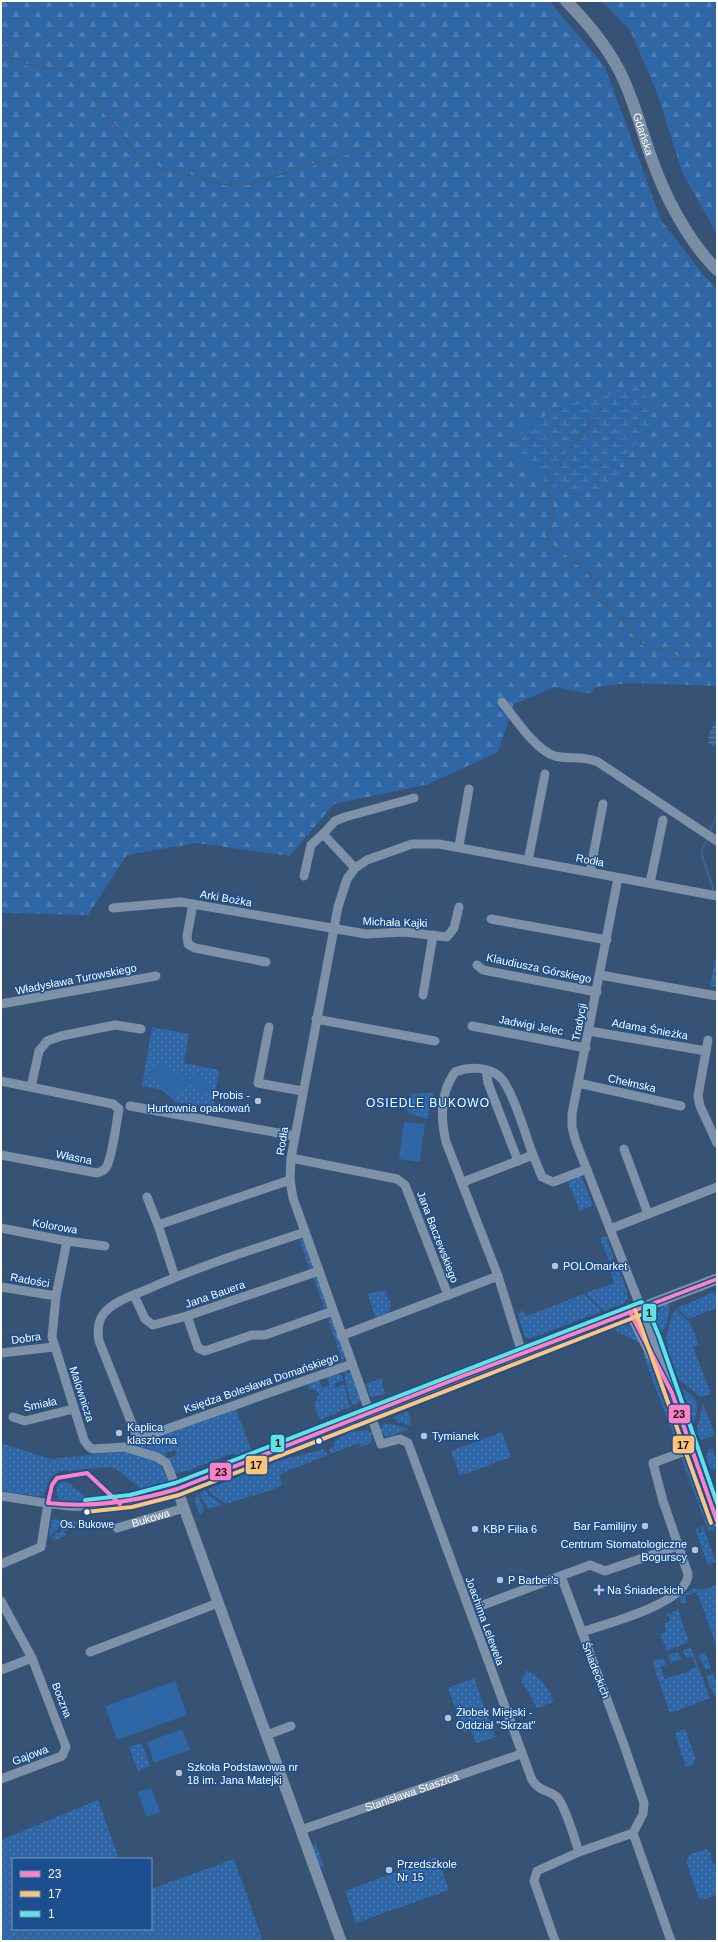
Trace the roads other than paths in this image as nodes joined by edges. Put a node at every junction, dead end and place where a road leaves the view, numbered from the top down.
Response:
1 (566, 1) edge
2 (717, 270) edge
3 (502, 702) dead end
4 (545, 774) dead end
5 (469, 789) dead end
6 (414, 798) dead end
7 (603, 804) dead end
8 (663, 820) dead end
9 (323, 834) junction
10 (717, 841) edge
11 (459, 846) junction
12 (528, 861) junction
13 (355, 868) junction
14 (590, 872) junction
15 (304, 876) dead end
16 (618, 878) junction
17 (650, 883) junction
18 (717, 896) edge
19 (193, 904) junction
20 (459, 907) dead end
21 (113, 908) dead end
22 (490, 919) dead end
23 (333, 928) junction
24 (433, 935) junction
25 (607, 940) junction
26 (266, 962) dead end
27 (477, 965) dead end
28 (600, 975) junction
29 (156, 976) dead end
30 (597, 992) junction
31 (423, 995) dead end
32 (717, 996) edge
33 (1, 1004) edge
34 (316, 1019) junction
35 (472, 1026) dead end
36 (269, 1027) dead end
37 (141, 1029) dead end
38 (589, 1031) junction
39 (708, 1040) dead end
40 (435, 1041) dead end
41 (586, 1048) junction
42 (706, 1051) junction
43 (486, 1070) junction
44 (576, 1080) junction
45 (1, 1081) edge
46 (31, 1087) junction
47 (302, 1091) junction
48 (130, 1106) dead end
49 (681, 1106) dead end
50 (294, 1136) junction
51 (717, 1143) edge
52 (624, 1149) dead end
53 (1, 1155) edge
54 (533, 1155) junction
55 (291, 1158) junction
56 (518, 1161) junction
57 (586, 1169) junction
58 (290, 1180) junction
59 (463, 1182) junction
60 (717, 1187) edge
61 (147, 1197) dead end
62 (648, 1214) junction
63 (158, 1225) junction
64 (1, 1228) edge
65 (610, 1229) junction
66 (305, 1232) junction
67 (68, 1241) junction
68 (105, 1246) dead end
69 (319, 1271) junction
70 (498, 1276) junction
71 (175, 1277) junction
72 (717, 1279) edge
73 (1, 1287) edge
74 (134, 1295) junction
75 (56, 1296) junction
76 (448, 1296) junction
77 (636, 1310) junction
78 (333, 1311) junction
79 (187, 1316) junction
80 (341, 1336) junction
81 (54, 1347) junction
82 (1, 1353) edge
83 (522, 1353) junction
84 (352, 1364) junction
85 (73, 1409) junction
86 (369, 1412) junction
87 (13, 1417) dead end
88 (691, 1449) junction
89 (177, 1489) junction
90 (1, 1496) edge
91 (48, 1503) junction
92 (184, 1508) junction
93 (717, 1521) edge
94 (117, 1528) dead end
95 (678, 1546) junction
96 (1, 1564) edge
97 (561, 1576) junction
98 (1, 1601) edge
99 (218, 1603) junction
100 (483, 1605) dead end
101 (582, 1632) junction
102 (90, 1652) dead end
103 (32, 1658) junction
104 (1, 1670) edge
105 (291, 1726) dead end
106 (267, 1736) junction
107 (65, 1751) joint
108 (521, 1754) junction
109 (1, 1779) edge
110 (301, 1830) junction
111 (633, 1833) junction
112 (579, 1852) junction
113 (341, 1941) edge
114 (555, 1941) edge
115 (671, 1941) edge

1 - 2 main road, Gdańska
3 - 10 street
4 - 12 street
5 - 11 street
6 - 9 street
7 - 14 street
8 - 17 street
9 - 13 street
9 - 15 street
11 - 12 street, Rodła
11 - 13 street, Rodła
12 - 14 street, Rodła
13 - 23 street, Rodła
14 - 16 street, Rodła
16 - 17 street, Rodła
16 - 25 street, Tradycji
17 - 18 street, Rodła
19 - 21 street, Arki Bożka
19 - 23 street, Arki Bożka
19 - 26 street
20 - 24 street, Michała Kajki
22 - 25 street
23 - 24 street, Michała Kajki
23 - 34 street, Rodła
24 - 31 street, Michała Kajki
25 - 28 street, Tradycji
27 - 30 street, Klaudiusza Górskiego
28 - 30 street, Tradycji
28 - 32 street
29 - 33 street, Władysława Turowskiego
30 - 38 street, Tradycji
34 - 40 street
34 - 47 street, Rodła
35 - 41 street, Jadwigi Jelec
36 - 47 street
37 - 46 street
38 - 41 street, Tradycji
38 - 42 street, Adama Śnieżka
39 - 42 street
41 - 44 street, Tradycji
42 - 51 street
43 - 54 street
43 - 56 street
43 - 59 street
44 - 49 street, Chełmska
44 - 57 street, Tradycji
45 - 46 street
46 - 53 street, Własna
47 - 50 street, Rodła
48 - 50 street
50 - 55 street, Rodła
52 - 62 street
54 - 56 street
54 - 57 street
55 - 58 street, Rodła
55 - 76 street, Jana Baczewskiego
56 - 59 street
57 - 65 street, Tradycji
58 - 63 street
58 - 66 street, Rodła
59 - 70 street
60 - 62 street
61 - 63 street
62 - 65 street
63 - 71 street
64 - 67 street, Kolorowa
65 - 77 street, Tradycji
66 - 69 street, Rodła
66 - 71 street
67 - 68 street, Kolorowa
67 - 75 street, Malownicza
69 - 78 street, Rodła
69 - 79 street, Jana Bauera
70 - 76 street
70 - 83 street
71 - 74 street
72 - 77 street, Bukowa
73 - 75 street, Radości
74 - 79 street, Jana Bauera
74 - 84 street, Księdza Bolesława Domańskiego
75 - 81 street, Malownicza
76 - 80 street
77 - 83 street, Bukowa
77 - 88 street
78 - 79 street
78 - 80 street, Rodła
80 - 84 street, Rodła
81 - 82 street, Dobra
81 - 85 street, Malownicza
83 - 86 street, Bukowa
84 - 86 street, Rodła
85 - 87 street, Śmiała
85 - 89 street, Malownicza
86 - 89 street, Bukowa
86 - 108 street, Joachima Lelewela
88 - 93 street
88 - 95 street, Śniadeckich
89 - 91 street, Bukowa
89 - 92 street
90 - 91 street, Bukowa
91 - 96 street
92 - 94 street, Bukowa
92 - 99 street
95 - 97 street
95 - 101 street, Śniadeckich
97 - 100 street
97 - 101 street
98 - 103 street, Boczna
99 - 102 street
99 - 106 street
101 - 111 street, Śniadeckich
103 - 104 street
103 - 107 street, Boczna
105 - 106 street
106 - 110 street
107 - 109 street, Gajowa
108 - 110 street, Stanisława Staszica
108 - 112 street, Joachima Lelewela
110 - 113 street
111 - 112 street
111 - 115 street
112 - 114 street

